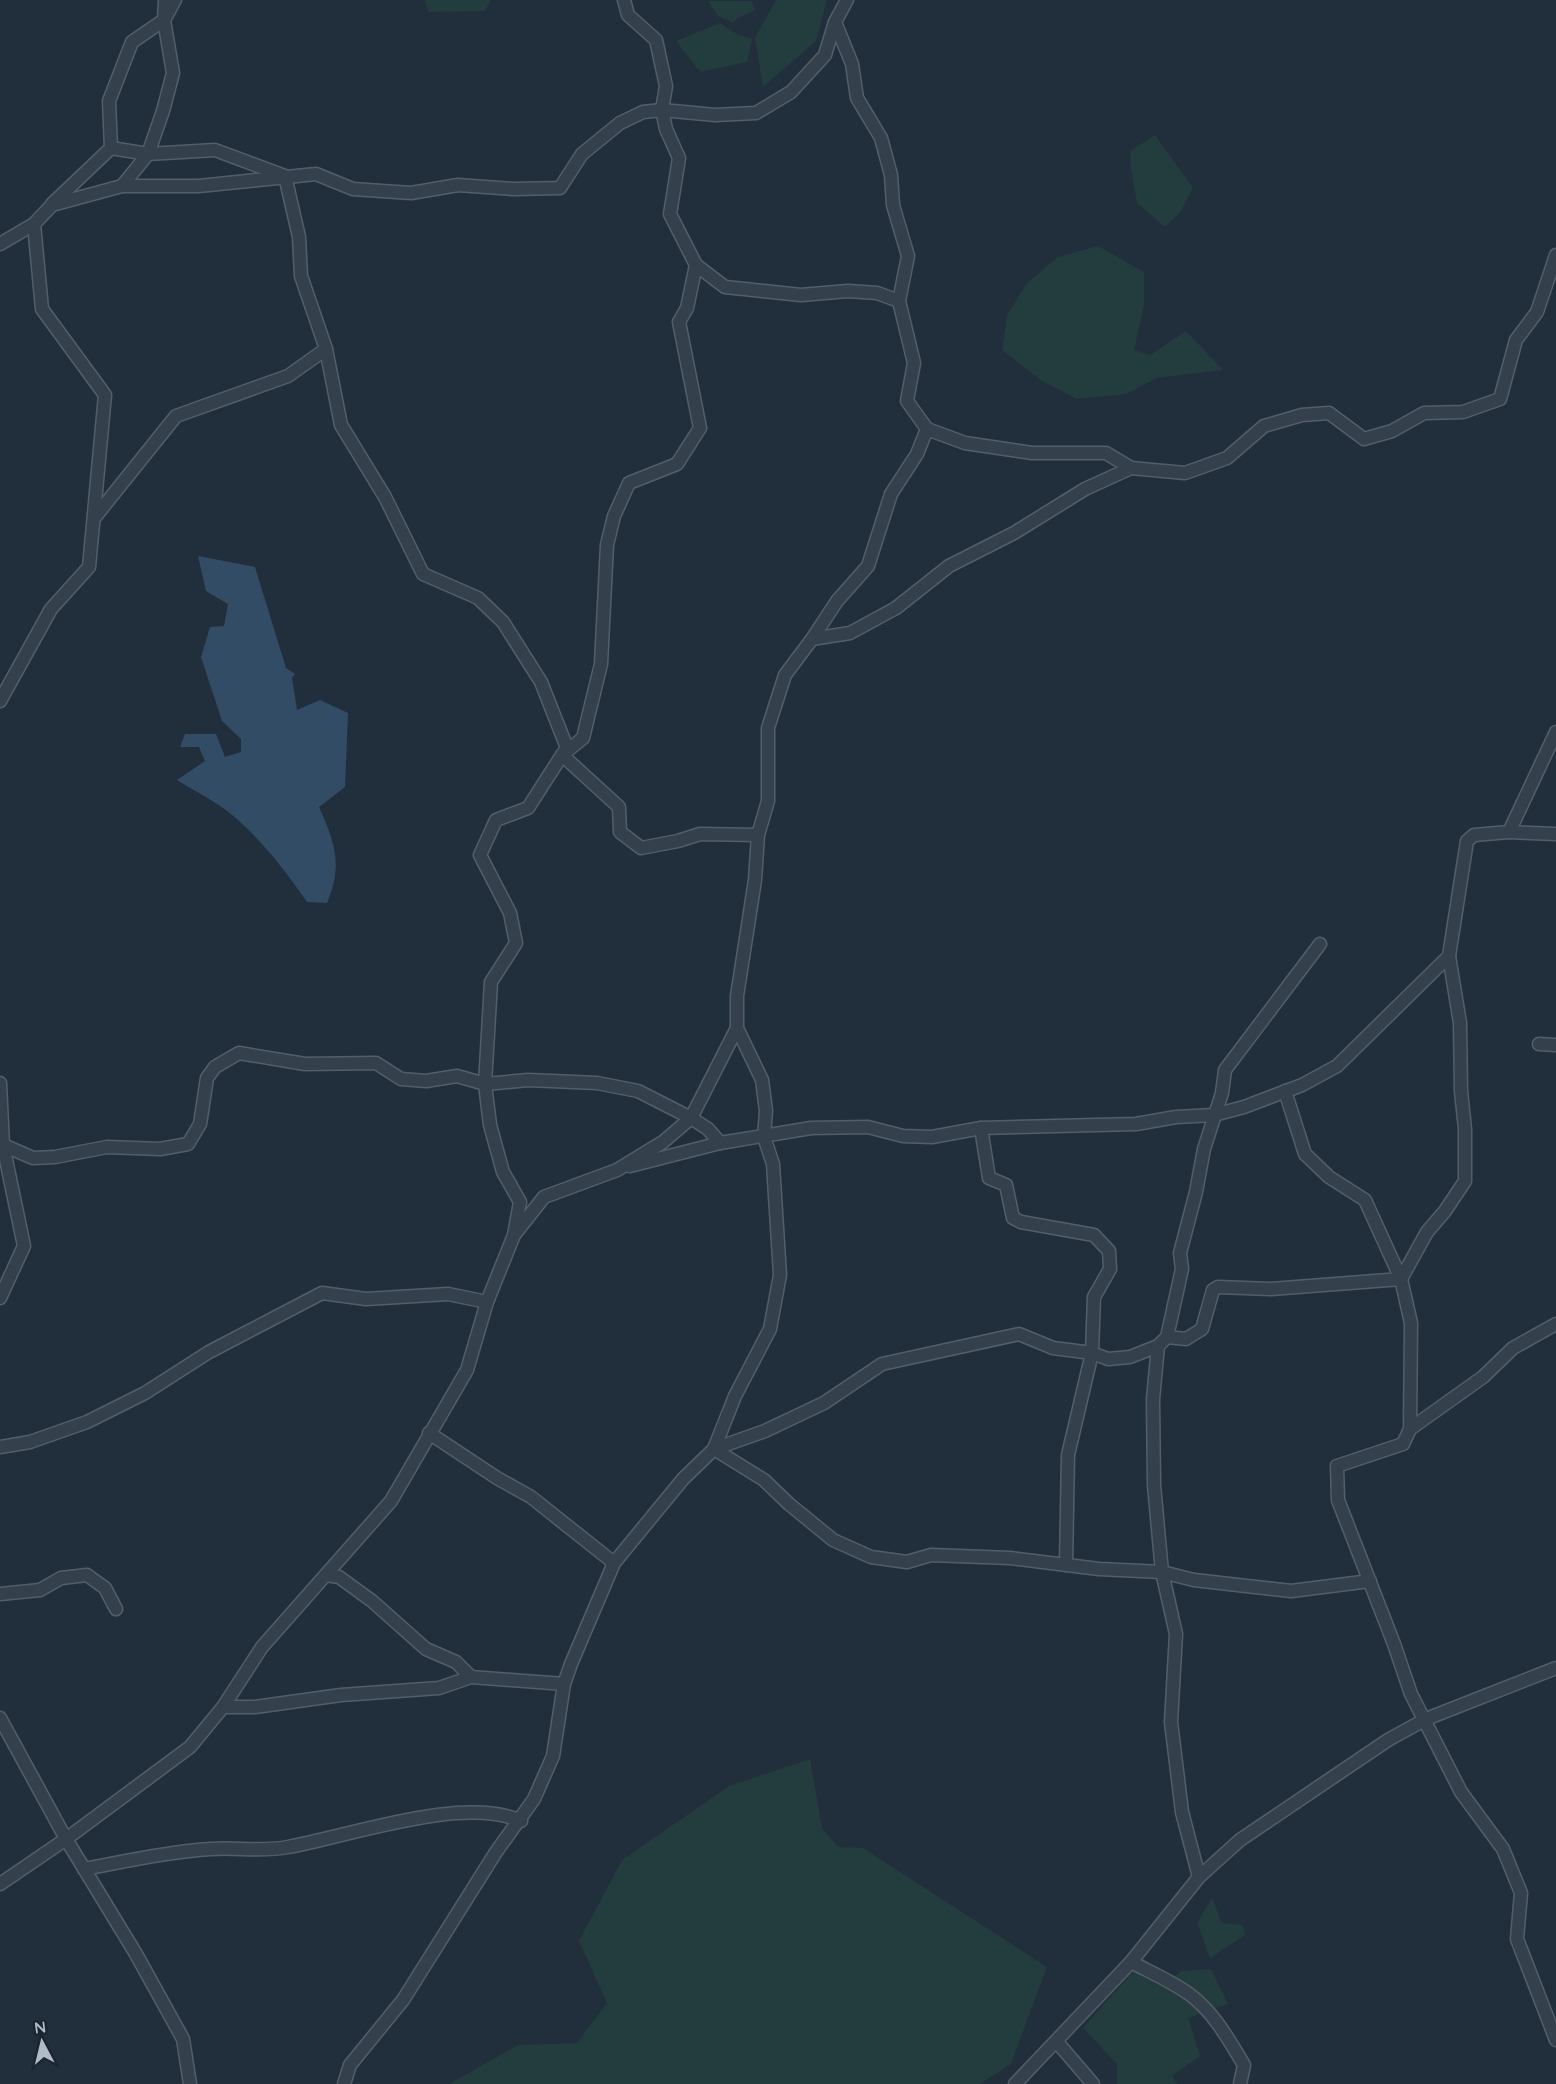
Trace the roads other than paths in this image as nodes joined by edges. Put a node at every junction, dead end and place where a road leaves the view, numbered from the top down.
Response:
1 (165, 0) edge
2 (175, 0) edge
3 (624, 0) edge
4 (847, 0) edge
5 (164, 20) junction
6 (835, 22) junction
7 (662, 110) junction
8 (111, 148) junction
9 (148, 154) junction
10 (285, 176) junction
11 (122, 186) junction
12 (52, 205) junction
13 (34, 224) junction
14 (0, 244) edge
15 (1556, 255) edge
16 (696, 265) junction
17 (900, 301) junction
18 (326, 349) junction
19 (927, 429) junction
20 (1131, 468) junction
21 (94, 517) junction
22 (812, 639) junction
23 (0, 701) edge
24 (1556, 732) edge
25 (562, 755) junction
26 (1509, 832) junction
27 (1556, 834) edge
28 (758, 836) junction
29 (1320, 944) dead end
30 (1449, 956) junction
31 (737, 1028) junction
32 (1539, 1044) dead end
33 (1556, 1045) edge
34 (0, 1083) edge
35 (485, 1084) junction
36 (1285, 1091) junction
37 (1215, 1115) junction
38 (691, 1118) junction
39 (981, 1128) junction
40 (764, 1137) junction
41 (720, 1143) junction
42 (3, 1144) junction
43 (617, 1170) junction
44 (514, 1235) junction
45 (1401, 1279) junction
46 (0, 1298) edge
47 (487, 1302) junction
48 (1556, 1324) edge
49 (1163, 1342) junction
50 (1092, 1353) junction
51 (1410, 1429) junction
52 (429, 1433) junction
53 (0, 1447) edge
54 (714, 1449) junction
55 (614, 1563) junction
56 (1066, 1565) junction
57 (1162, 1572) junction
58 (326, 1575) junction
59 (1370, 1581) junction
60 (0, 1594) edge
61 (116, 1609) dead end
62 (1556, 1668) edge
63 (471, 1677) junction
64 (564, 1684) junction
65 (224, 1707) junction
66 (0, 1719) edge
67 (1425, 1719) junction
68 (521, 1821) junction
69 (66, 1839) junction
70 (84, 1869) junction
71 (1199, 1877) junction
72 (0, 1884) edge
73 (1131, 1962) junction
74 (1556, 2040) edge
75 (1057, 2042) junction
76 (190, 2084) edge
77 (344, 2084) edge
78 (1015, 2084) edge
79 (1093, 2084) edge
80 (1240, 2084) edge

1 - 5 street
2 - 5 street
3 - 7 street
4 - 6 street
5 - 8 street
5 - 9 street
6 - 7 street
6 - 17 street
7 - 10 street
7 - 16 street
8 - 9 street
8 - 12 street
9 - 10 street
9 - 11 street
10 - 11 street
10 - 18 street
11 - 12 street
12 - 13 street
13 - 14 street
13 - 21 street
15 - 20 street
16 - 17 street
16 - 25 street
17 - 19 street
18 - 21 street
18 - 25 street
19 - 20 street
19 - 22 street
20 - 22 street
21 - 23 street
22 - 28 street
24 - 26 street
25 - 28 street
25 - 35 street
26 - 27 street
26 - 30 street
28 - 31 street
29 - 37 street
30 - 36 street
30 - 45 street
31 - 38 street
31 - 40 street
32 - 33 street
34 - 42 street
35 - 38 street
35 - 42 street
35 - 44 street
36 - 37 street
36 - 45 street
37 - 39 street
37 - 49 street
38 - 41 street
38 - 43 street
39 - 40 street
39 - 50 street
40 - 41 street
40 - 54 street
41 - 43 street
42 - 46 street
43 - 44 street
44 - 47 street
45 - 49 street
45 - 51 street
47 - 52 street
47 - 53 street
48 - 51 street
49 - 50 street
49 - 57 street
50 - 54 street
50 - 56 street
51 - 59 street
52 - 55 street
52 - 58 street
54 - 55 street
54 - 56 street
55 - 64 street
56 - 57 street
57 - 59 street
57 - 71 street
58 - 63 street
58 - 65 street
59 - 67 street
60 - 61 street
62 - 67 street
63 - 64 street
63 - 65 street
64 - 68 street
65 - 69 street
66 - 69 street
67 - 71 street
67 - 74 street
68 - 70 street
68 - 77 street
69 - 70 street
69 - 72 street
70 - 76 street
71 - 73 street
73 - 75 street
73 - 80 street
75 - 78 street
75 - 79 street

